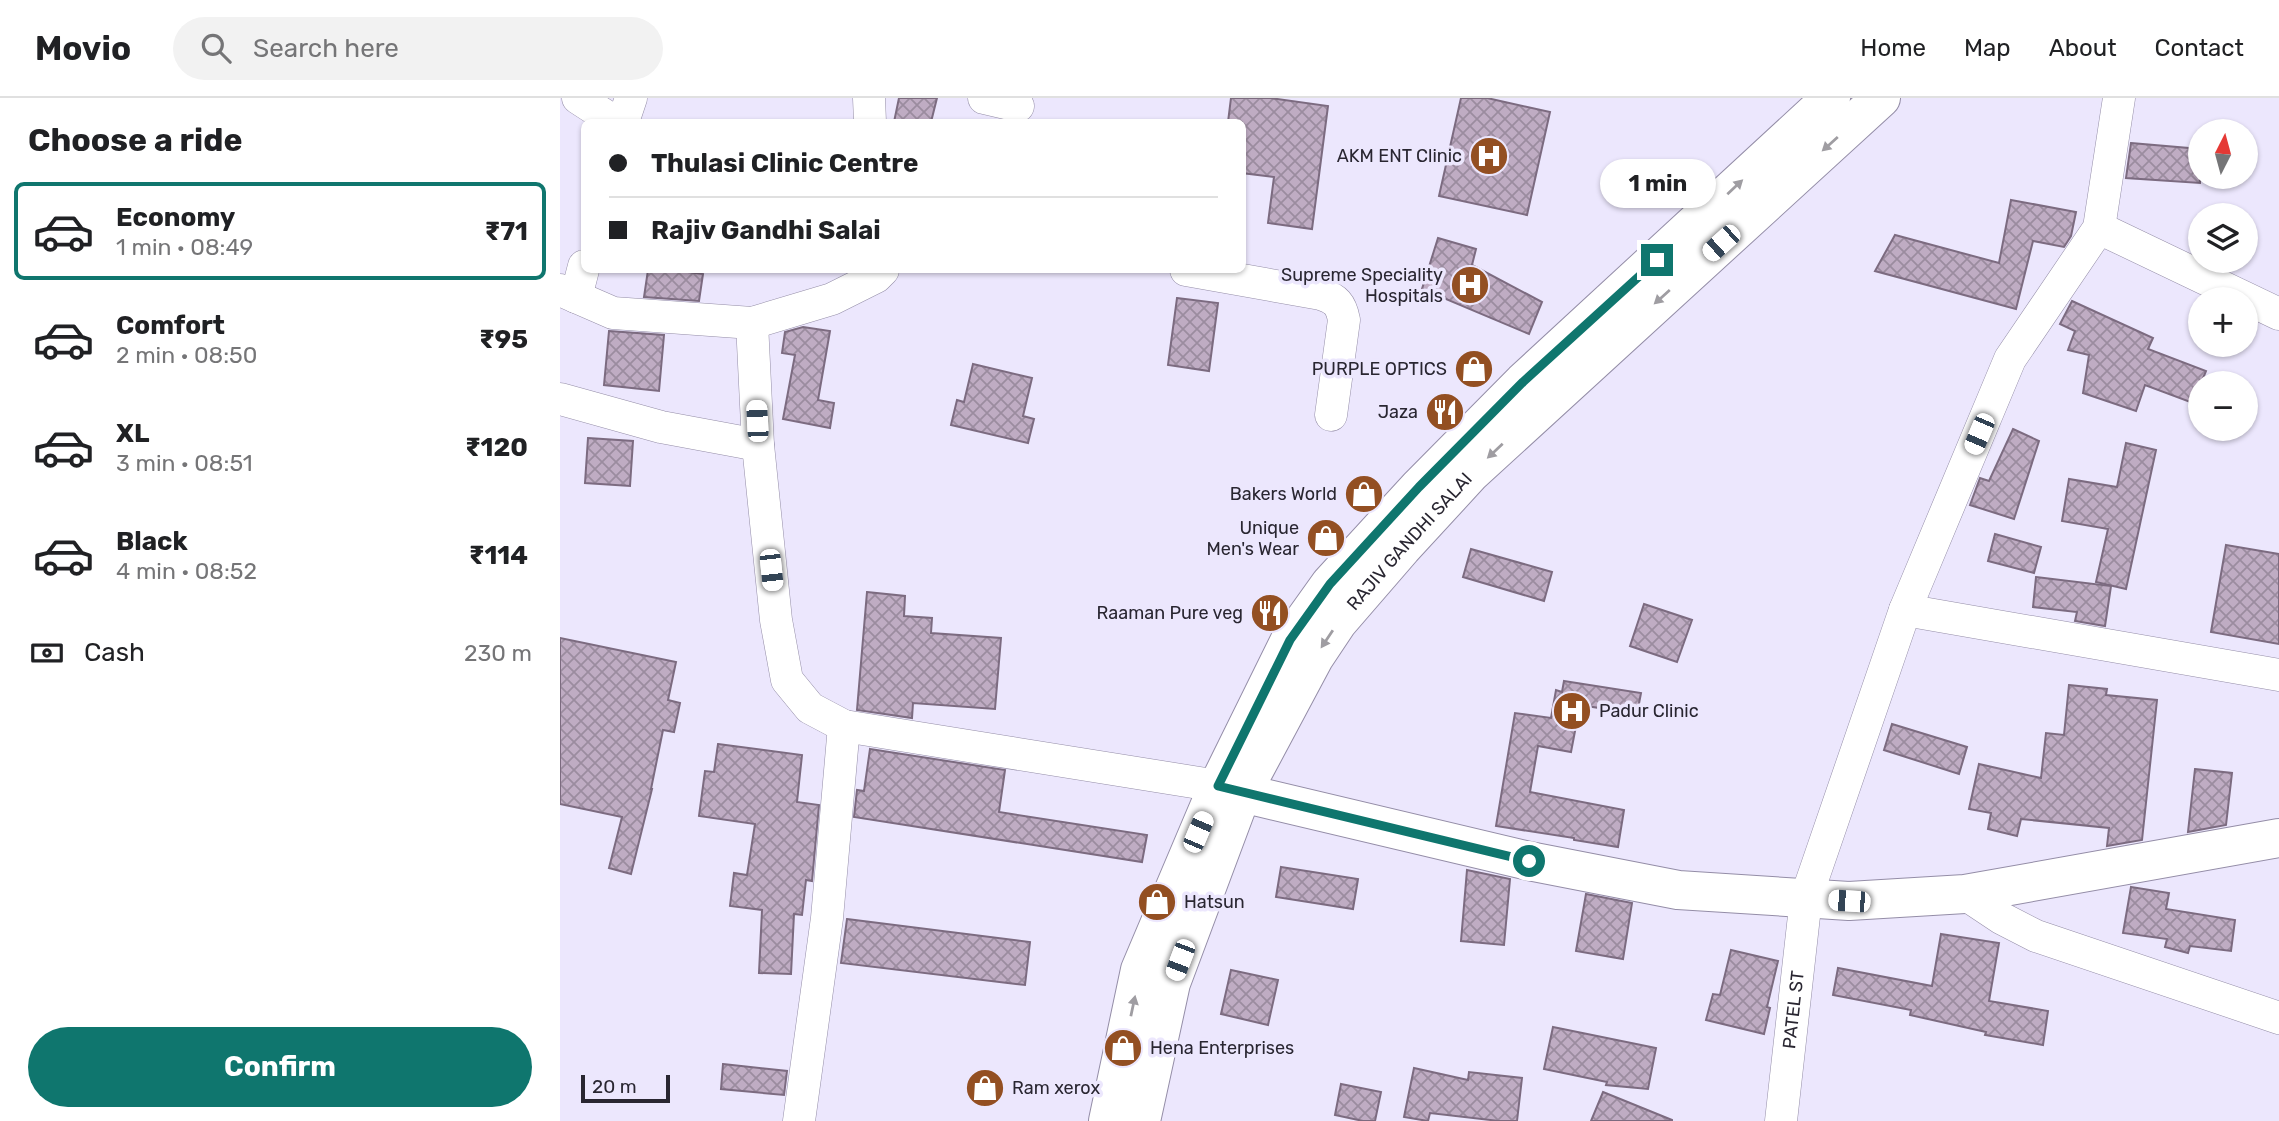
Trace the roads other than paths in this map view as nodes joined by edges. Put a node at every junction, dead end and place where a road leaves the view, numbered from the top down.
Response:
1 (578, 98) edge
2 (631, 98) edge
3 (869, 98) edge
4 (984, 98) edge
5 (1831, 98) edge
6 (1881, 98) edge
7 (2119, 98) edge
8 (1018, 106) dead end
9 (610, 119) edge
10 (624, 119) edge
11 (870, 119) edge
12 (2099, 228) junction
13 (581, 271) edge
14 (876, 273) edge
15 (1203, 273) edge
16 (568, 294) edge
17 (2279, 314) edge
18 (751, 323) junction
19 (560, 399) edge
20 (1331, 415) dead end
21 (758, 445) junction
22 (1905, 610) junction
23 (2279, 675) edge
24 (844, 726) junction
25 (1230, 789) junction
26 (2279, 838) edge
27 (1965, 894) junction
28 (1806, 898) junction
29 (2279, 1018) edge
30 (799, 1121) edge
31 (1108, 1121) edge
32 (1140, 1121) edge
33 (1781, 1121) edge

1 - 9 street
2 - 10 street
3 - 11 street
4 - 8 street
25 -> 5 main road, RAJIV GANDHI SALAI
6 -> 25 main road, RAJIV GANDHI SALAI
7 - 12 street
12 - 17 street
12 - 22 street, PATEL ST
13 - 16 street
14 - 18 street
15 - 20 street
16 - 18 street
18 - 21 street
19 - 21 street
21 - 24 street
22 - 23 street
22 - 28 street, PATEL ST
24 - 25 street
24 - 30 street
25 - 28 main road
31 -> 25 main road, RAJIV GANDHI SALAI
25 - 32 main road, RAJIV GANDHI SALAI
26 - 27 main road
27 - 28 main road
27 - 29 street
28 - 33 street, PATEL ST

